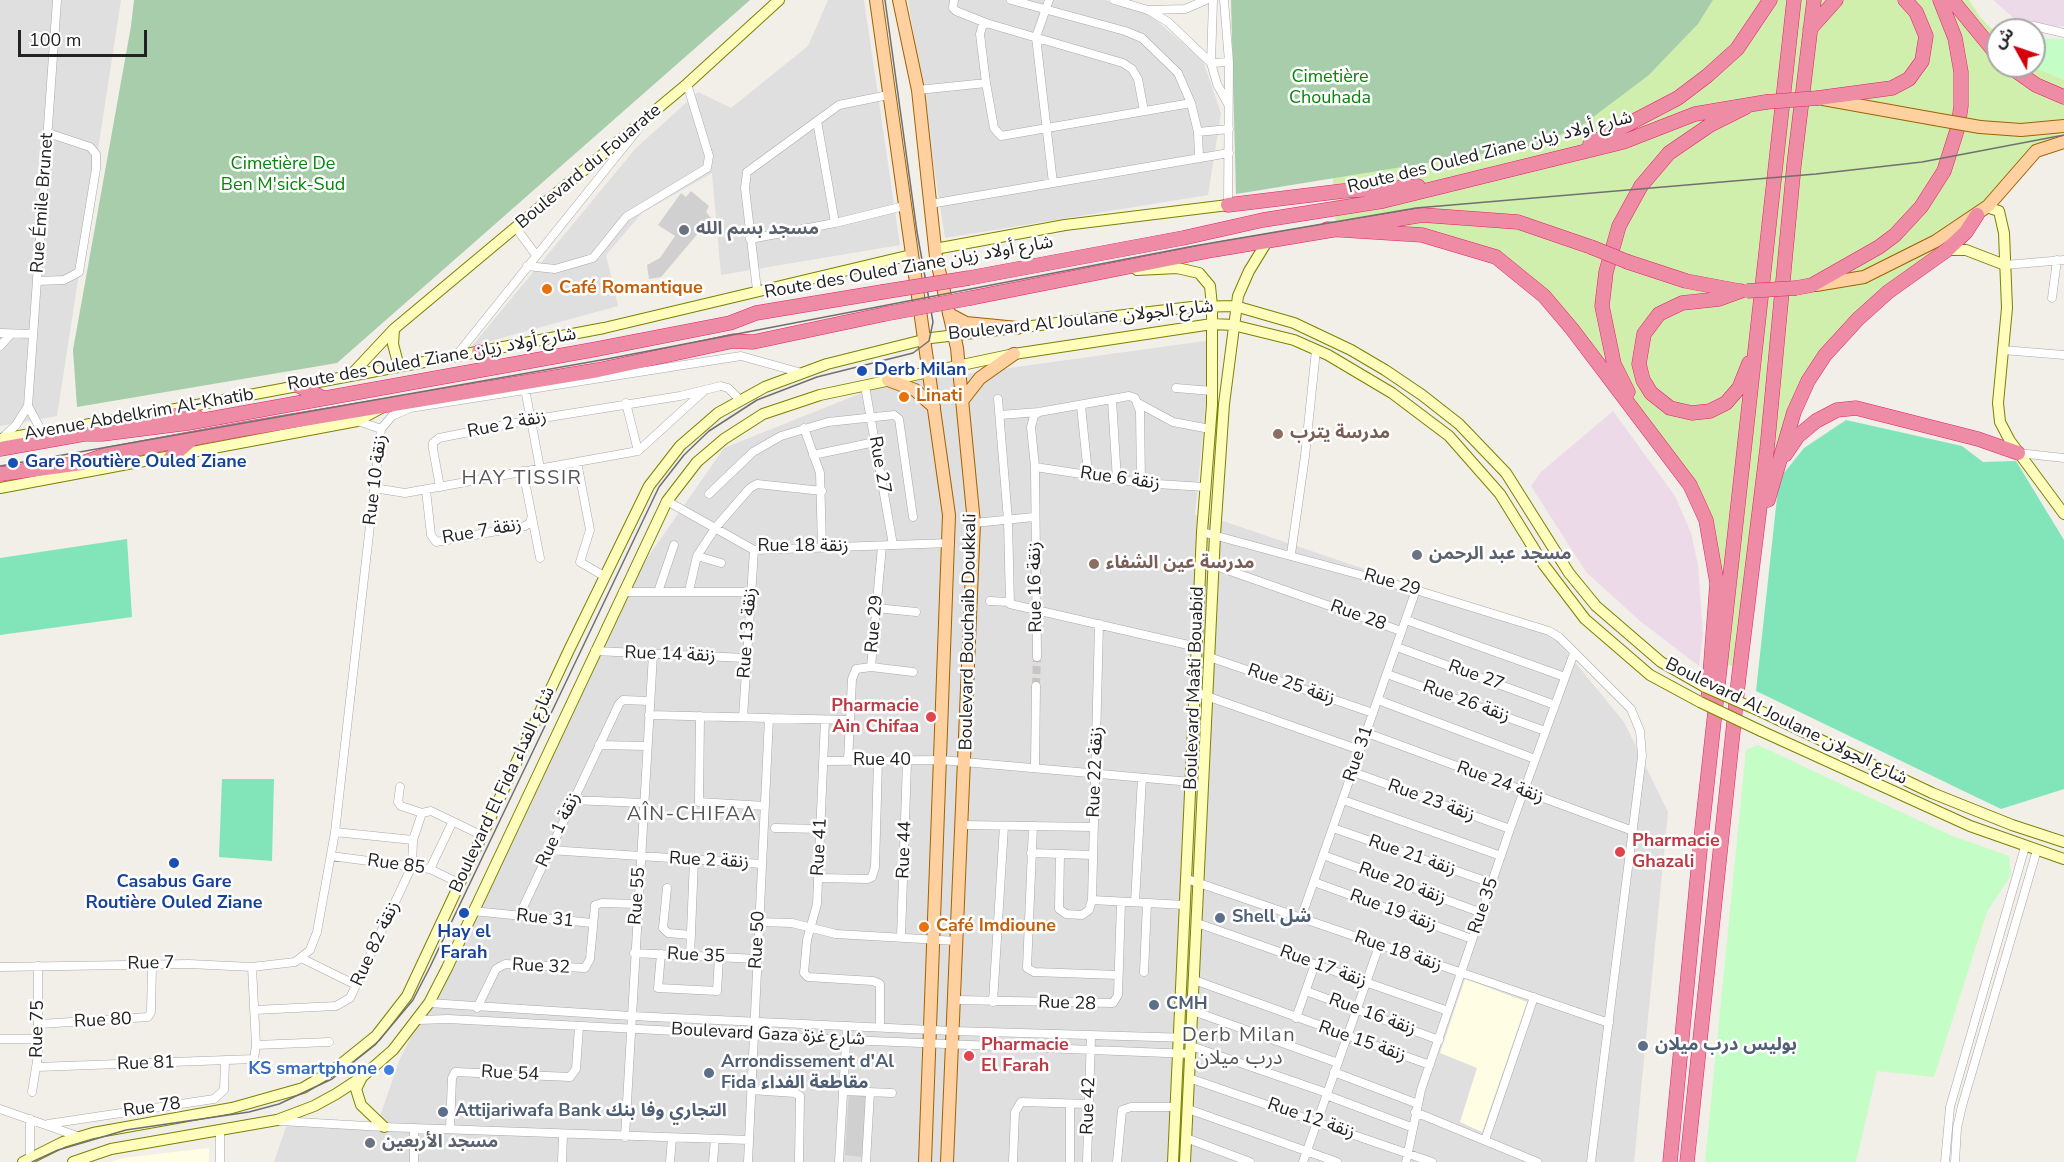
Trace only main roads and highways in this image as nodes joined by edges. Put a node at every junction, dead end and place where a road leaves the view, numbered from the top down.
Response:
1 (779, 0) edge
2 (899, 0) edge
3 (1770, 0) edge
4 (1794, 0) edge
5 (1814, 0) edge
6 (1836, 0) edge
7 (1905, 0) edge
8 (1940, 0) edge
9 (1953, 0) edge
10 (875, 1) edge
11 (1810, 29) junction
12 (1986, 41) edge
13 (2026, 78) edge
14 (2064, 97) edge
15 (1818, 98) junction
16 (1760, 102) junction
17 (2064, 126) edge
18 (2064, 141) edge
19 (1563, 157) junction
20 (1438, 186) junction
21 (1228, 205) joint
22 (1981, 211) junction
23 (1327, 229) junction
24 (1268, 240) junction
25 (935, 249) junction
26 (1947, 250) junction
27 (911, 255) junction
28 (2005, 265) junction
29 (1110, 271) junction
30 (1812, 285) junction
31 (1744, 291) junction
32 (1212, 306) junction
33 (1235, 306) junction
34 (949, 314) junction
35 (1212, 324) junction
36 (1233, 325) junction
37 (1017, 328) junction
38 (394, 329) junction
39 (1758, 329) junction
40 (954, 335) junction
41 (923, 340) junction
42 (479, 352) junction
43 (1014, 354) junction
44 (959, 364) junction
45 (399, 367) junction
46 (496, 367) junction
47 (928, 370) junction
48 (351, 376) junction
49 (888, 380) junction
50 (299, 386) junction
51 (321, 397) junction
52 (962, 401) junction
53 (390, 404) junction
54 (934, 407) junction
55 (213, 418) junction
56 (120, 419) junction
57 (193, 438) junction
58 (0, 439) edge
59 (1658, 442) junction
60 (0, 449) edge
61 (2018, 453) junction
62 (1490, 455) junction
63 (171, 457) junction
64 (1478, 465) junction
65 (1780, 465) junction
66 (0, 474) edge
67 (0, 488) edge
68 (2064, 514) edge
69 (1759, 528) junction
70 (1702, 829) junction
71 (2064, 842) edge
72 (2064, 859) edge
73 (362, 1077) junction
74 (384, 1127) road end
75 (27, 1160) edge
76 (74, 1162) edge
77 (925, 1162) edge
78 (947, 1162) edge
79 (1173, 1162) edge
80 (1185, 1162) edge
81 (1670, 1162) edge
82 (1687, 1162) edge

1 - 38 main road, Boulevard du Fouarate
2 - 25 main road, Boulevard Bouchaib Doukkali
3 - 19 highway
4 - 39 highway
5 - 11 highway
6 - 11 highway
7 - 15 highway, Route des Ouled Ziane شارع أولاد زيان
8 - 30 highway
9 - 12 highway
10 - 27 main road, Boulevard Bouchaib Doukkali
11 - 69 highway
13 - 14 highway
15 - 16 highway, Route des Ouled Ziane شارع أولاد زيان, bridge
15 - 17 main road, bridge
16 - 19 highway, Route des Ouled Ziane شارع أولاد زيان
16 - 59 highway
18 - 22 main road
19 - 20 highway, Route des Ouled Ziane شارع أولاد زيان
20 - 21 highway
20 - 46 highway, Route des Ouled Ziane شارع أولاد زيان, bridge
21 - 25 main road
22 - 26 highway
22 - 28 main road
22 - 30 main road
23 - 24 highway, Route des Ouled Ziane شارع أولاد زيان
23 - 31 highway, Route des Ouled Ziane شارع أولاد زيان, bridge
23 - 59 highway
24 - 29 highway, Route des Ouled Ziane شارع أولاد زيان
24 - 33 main road, Boulevard Maâti Bouabid
25 - 34 main road, Boulevard Bouchaib Doukkali
26 - 28 main road
26 - 65 highway
27 - 41 main road, Boulevard Bouchaib Doukkali
27 - 42 main road, Avenue Abdelkrim Al-Khatib
28 - 61 main road
29 - 32 main road, Boulevard Maâti Bouabid
29 - 53 highway, Route des Ouled Ziane شارع أولاد زيان, bridge
30 - 31 highway, Route des Ouled Ziane شارع أولاد زيان, bridge
31 - 39 highway
32 - 33 main road, Boulevard Al Joulane شارع الجولان
32 - 35 main road, Boulevard Maâti Bouabid
32 - 37 main road, Boulevard Al Joulane شارع الجولان
33 - 36 main road, Boulevard Maâti Bouabid
33 - 62 main road, Boulevard Al Joulane شارع الجولان
34 - 37 main road
34 - 40 main road, Boulevard Bouchaib Doukkali
35 - 36 main road, Boulevard Al Joulane شارع الجولان
35 - 43 main road, Boulevard Al Joulane شارع الجولان
35 - 79 main road, Boulevard Maâti Bouabid
36 - 64 main road, Boulevard Al Joulane شارع الجولان
36 - 80 main road, Boulevard Maâti Bouabid
37 - 40 main road, Boulevard Al Joulane شارع الجولان
38 - 45 main road
38 - 48 main road, Boulevard du Fouarate
39 - 70 highway
40 - 41 main road, Boulevard Al Joulane شارع الجولان
40 - 44 main road, Boulevard Bouchaib Doukkali
41 - 47 main road, Boulevard Bouchaib Doukkali
41 - 75 main road, Boulevard El Fida شارع الفداء
42 - 45 main road, Avenue Abdelkrim Al-Khatib
42 - 46 highway
43 - 44 main road, Boulevard Al Joulane شارع الجولان
43 - 52 main road
44 - 47 main road, Boulevard Al Joulane شارع الجولان
44 - 52 main road, Boulevard Bouchaib Doukkali
45 - 48 main road, Avenue Abdelkrim Al-Khatib
46 - 51 highway, Route des Ouled Ziane شارع أولاد زيان
47 - 49 main road, Boulevard El Fida شارع الفداء
47 - 54 main road, Boulevard Bouchaib Doukkali
48 - 50 main road, Avenue Abdelkrim Al-Khatib
49 - 54 main road
49 - 73 main road, Boulevard El Fida شارع الفداء
50 - 51 highway
50 - 56 main road, Avenue Abdelkrim Al-Khatib
51 - 55 highway, Route des Ouled Ziane شارع أولاد زيان
52 - 78 main road, Boulevard Bouchaib Doukkali
53 - 57 highway, Route des Ouled Ziane شارع أولاد زيان
53 - 63 main road
54 - 77 main road, Boulevard Bouchaib Doukkali
55 - 56 highway
55 - 60 highway, Route des Ouled Ziane شارع أولاد زيان
56 - 58 main road, Avenue Abdelkrim Al-Khatib
57 - 63 highway
57 - 66 highway, Route des Ouled Ziane شارع أولاد زيان
59 - 70 highway
61 - 65 highway
61 - 68 main road
62 - 64 main road
62 - 71 main road, Boulevard Al Joulane شارع الجولان, bridge
63 - 67 main road
64 - 72 main road, Boulevard Al Joulane شارع الجولان, bridge
65 - 69 highway
69 - 82 highway
70 - 81 highway
73 - 74 main road
73 - 76 main road, Boulevard El Fida شارع الفداء

